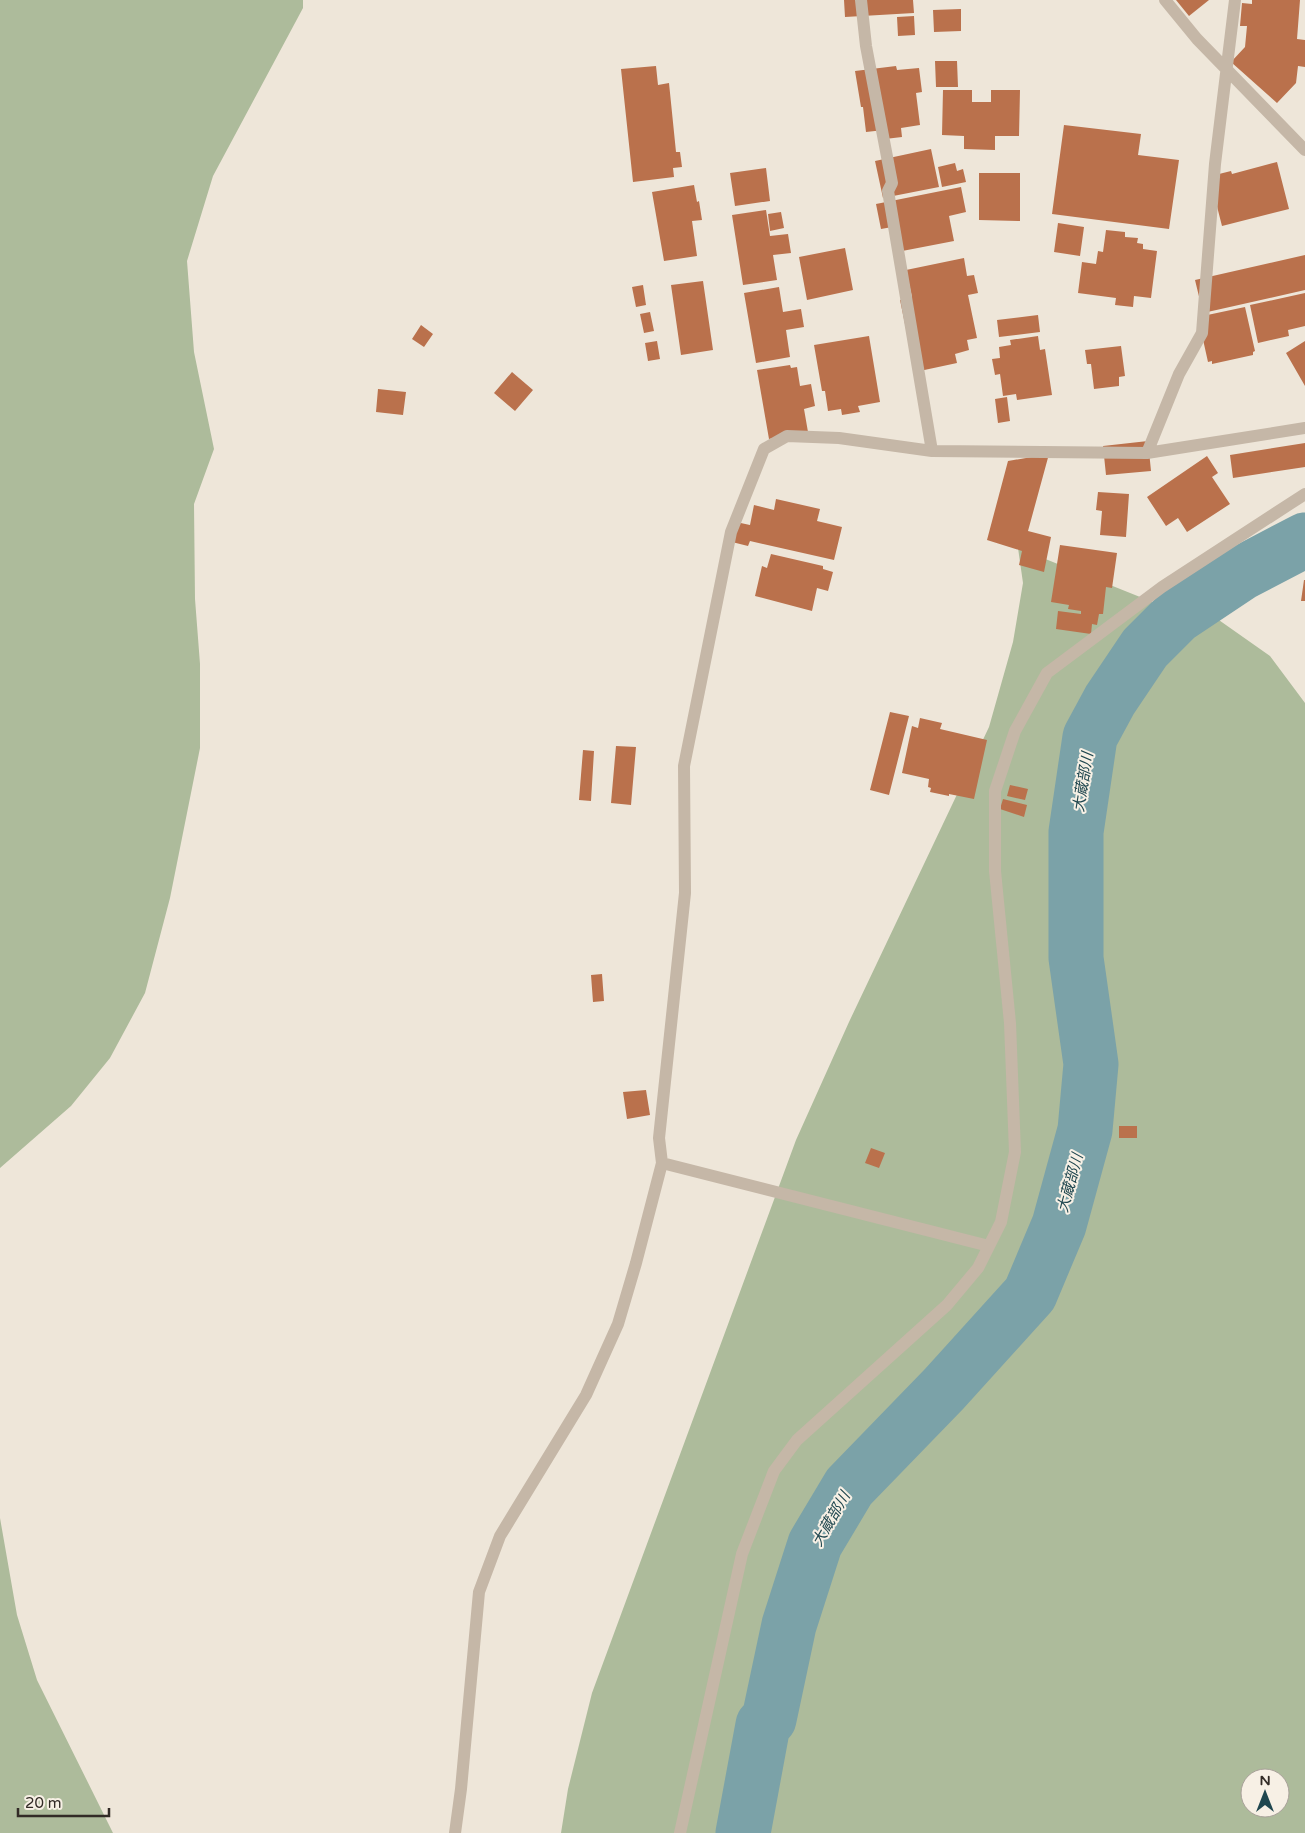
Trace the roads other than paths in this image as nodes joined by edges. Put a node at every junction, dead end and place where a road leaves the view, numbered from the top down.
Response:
1 (861, 0) edge
2 (1165, 0) edge
3 (1235, 0) edge
4 (1227, 69) junction
5 (1305, 150) edge
6 (1305, 428) edge
7 (932, 451) junction
8 (1147, 453) junction
9 (1305, 494) edge
10 (662, 1162) junction
11 (989, 1246) junction
12 (454, 1833) edge
13 (680, 1833) edge

1 - 7 street
2 - 4 street
3 - 4 street
4 - 5 street
4 - 8 street
6 - 8 street
7 - 8 street
7 - 10 street
9 - 11 street
10 - 11 street
10 - 12 street
11 - 13 street

